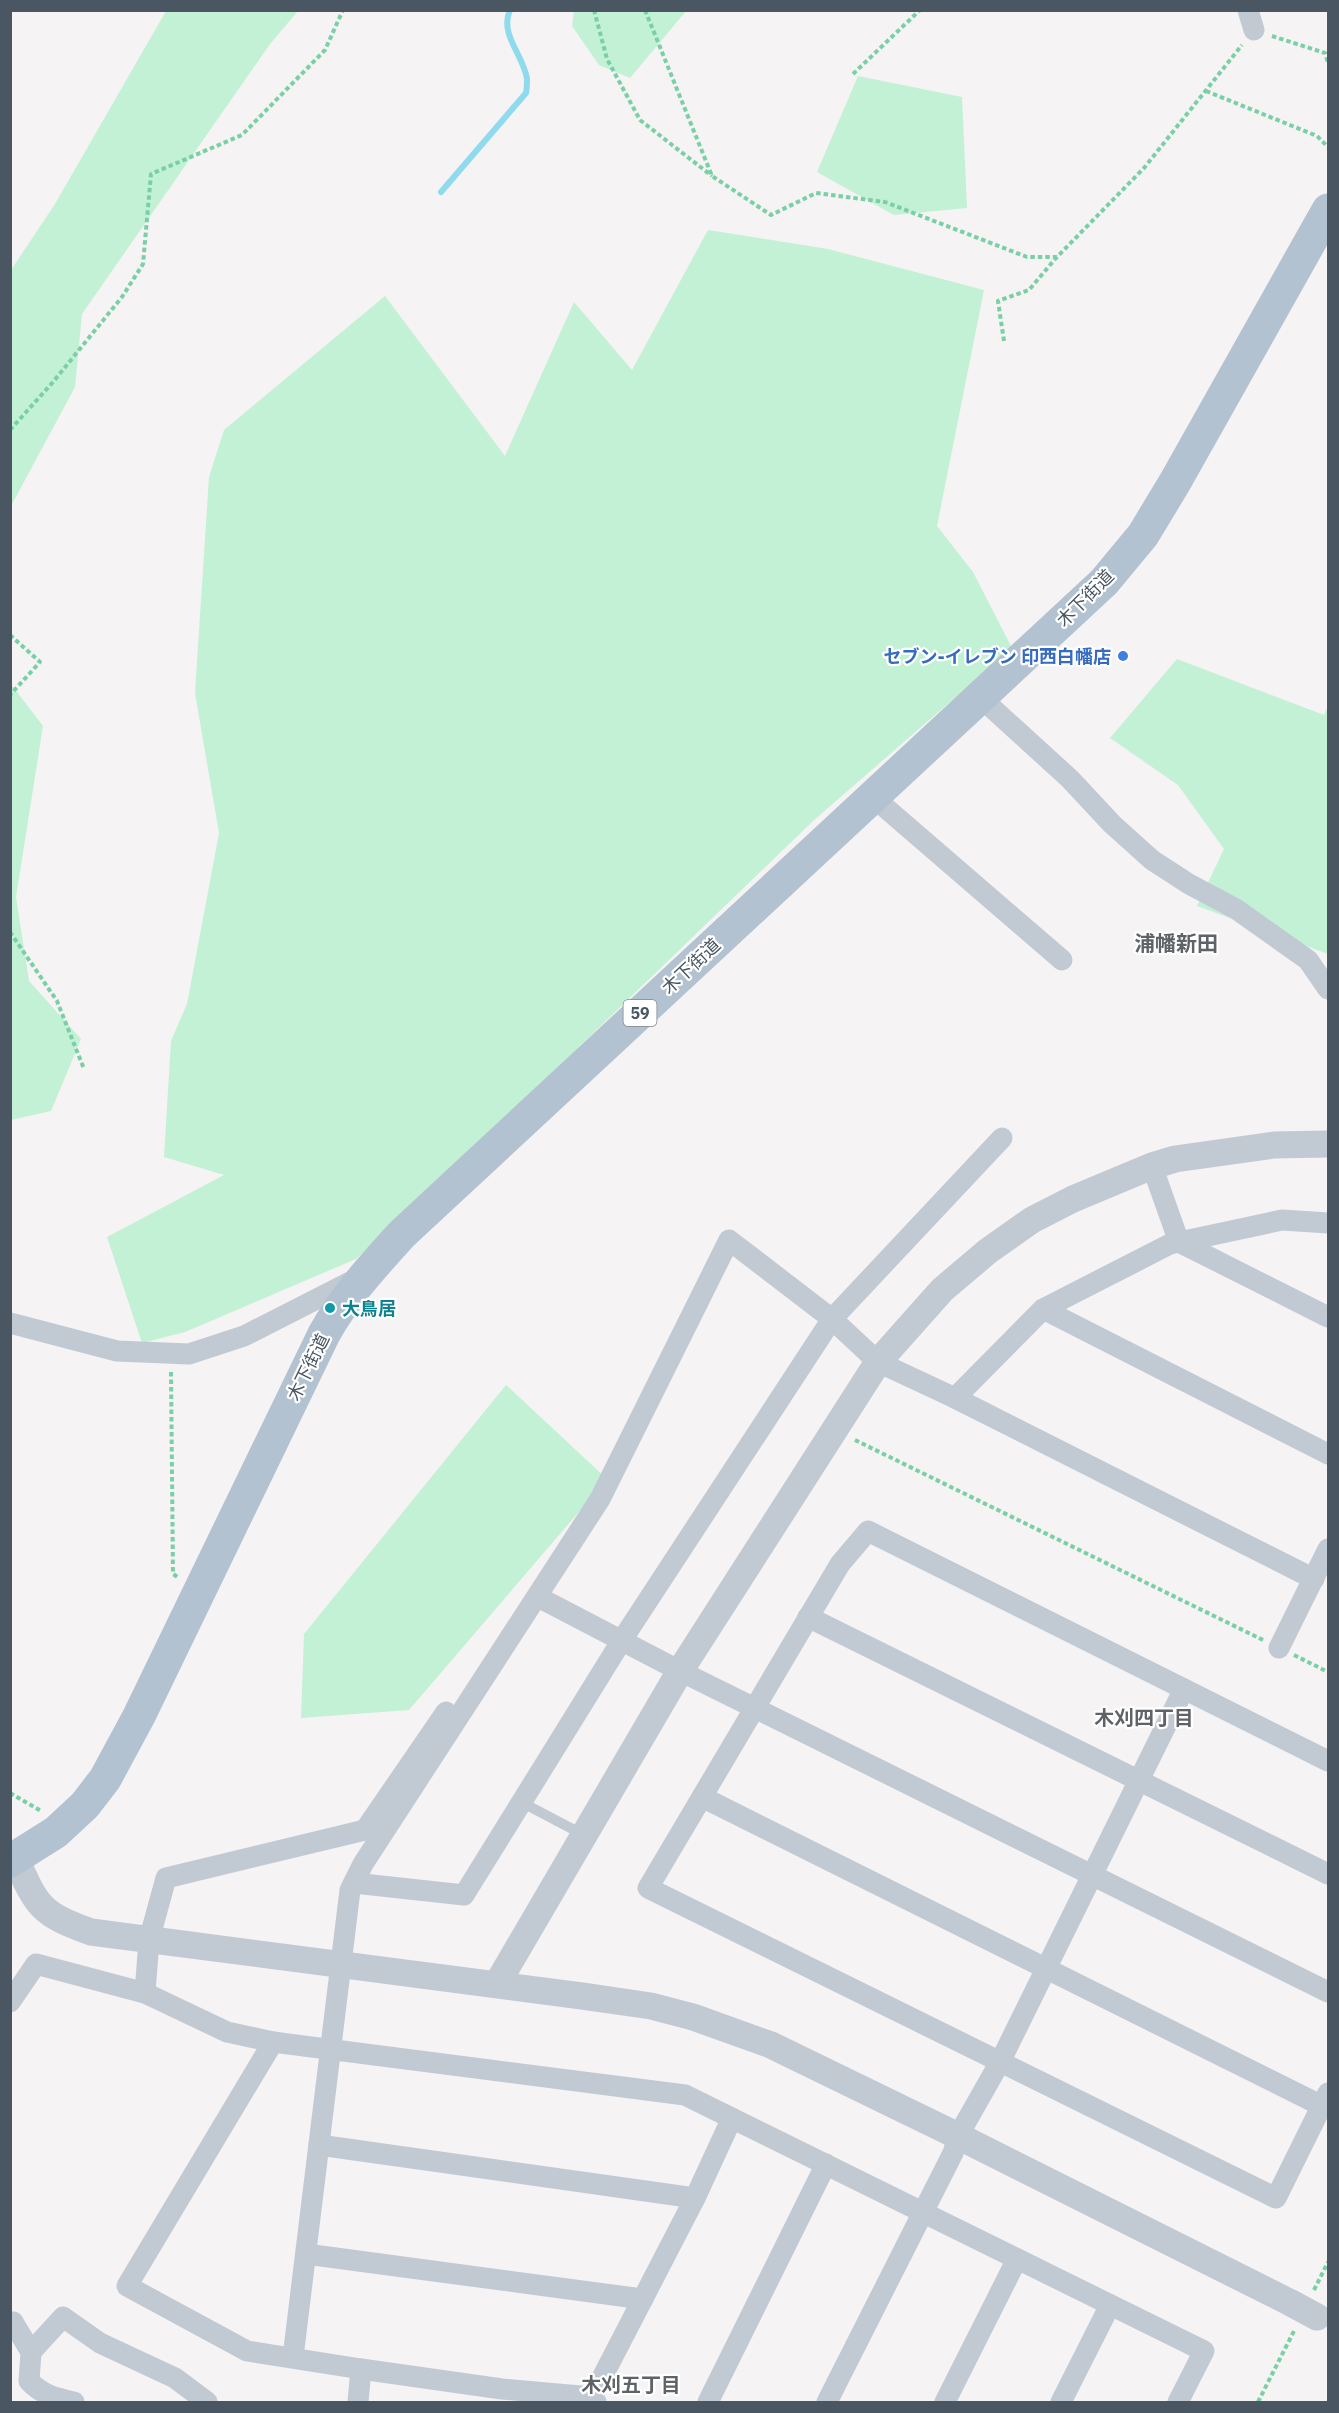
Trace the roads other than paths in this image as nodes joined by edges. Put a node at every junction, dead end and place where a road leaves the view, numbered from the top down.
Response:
1 (1329, 210) edge
2 (980, 697) junction
3 (873, 797) junction
4 (1062, 960) dead end
5 (1329, 989) edge
6 (1002, 1138) dead end
7 (1329, 1143) edge
8 (1152, 1166) junction
9 (1329, 1223) edge
10 (1179, 1242) junction
11 (363, 1276) junction
12 (1043, 1309) junction
13 (1329, 1317) edge
14 (832, 1319) junction
15 (10, 1323) edge
16 (878, 1362) junction
17 (955, 1398) junction
18 (1329, 1454) edge
19 (588, 1519) junction
20 (1329, 1550) edge
21 (1314, 1579) junction
22 (538, 1597) junction
23 (808, 1617) junction
24 (622, 1640) junction
25 (1279, 1648) road end
26 (680, 1671) junction
27 (1184, 1689) junction
28 (754, 1707) junction
29 (1329, 1761) edge
30 (1140, 1781) junction
31 (702, 1797) junction
32 (521, 1802) junction
33 (583, 1835) junction
34 (13, 1860) edge
35 (1329, 1874) edge
36 (1092, 1875) junction
37 (354, 1883) junction
38 (149, 1940) junction
39 (340, 1966) junction
40 (1046, 1968) junction
41 (497, 1984) junction
42 (1329, 1992) edge
43 (145, 1993) junction
44 (10, 2002) edge
45 (273, 2042) junction
46 (330, 2049) junction
47 (1000, 2062) junction
48 (1325, 2099) edge
49 (732, 2118) junction
50 (958, 2136) junction
51 (319, 2145) junction
52 (826, 2164) junction
53 (695, 2198) junction
54 (923, 2212) junction
55 (306, 2254) junction
56 (1017, 2259) junction
57 (643, 2299) junction
58 (1110, 2305) junction
59 (1323, 2320) edge
60 (10, 2322) edge
61 (31, 2352) junction
62 (293, 2357) junction
63 (361, 2369) junction
64 (502, 2396) edge
65 (594, 2400) edge
66 (74, 2403) edge
67 (207, 2403) edge
68 (358, 2403) edge
69 (708, 2403) edge
70 (827, 2403) edge
71 (945, 2403) edge
72 (1061, 2403) edge
73 (1178, 2403) edge

1 - 2 main road, 木下街道 / 59
2 - 3 main road, 木下街道 / 59
2 - 5 street
3 - 4 street
3 - 11 main road, 木下街道 / 59
6 - 14 street
7 - 8 street
8 - 10 street
8 - 16 street
9 - 10 street
10 - 12 street
10 - 13 street
11 - 15 street
11 - 34 main road, 木下街道 / 59
12 - 17 street
12 - 18 street
14 - 16 street
14 - 19 street
14 - 24 street
16 - 17 street
16 - 26 street
17 - 21 street
19 - 22 street
19 - 38 street
20 - 21 street
21 - 25 street
22 - 24 street
22 - 37 street
23 - 27 street
23 - 28 street
23 - 30 street
24 - 26 street
24 - 32 street
26 - 28 street
26 - 33 street
27 - 29 street
27 - 30 street
28 - 31 street
28 - 36 street
30 - 35 street
30 - 36 street
31 - 40 street
31 - 47 street
32 - 33 lane
32 - 37 street
33 - 41 street
34 - 38 street
36 - 40 street
36 - 42 street
37 - 39 street
38 - 39 street
38 - 43 street
39 - 41 street
39 - 46 street
40 - 47 street
40 - 48 street
41 - 50 street
43 - 44 street
43 - 45 street
45 - 46 street
45 - 62 street
46 - 49 street
46 - 51 street
47 - 48 street
47 - 50 street
49 - 52 street
49 - 53 street
50 - 54 street
50 - 59 street, bridge
51 - 53 street
51 - 55 street
52 - 54 street
52 - 69 street
53 - 57 street
54 - 56 street
54 - 70 street
55 - 57 street
55 - 62 street
56 - 58 street
56 - 71 street
57 - 65 street
58 - 72 street
58 - 73 street
60 - 61 street
61 - 66 street
61 - 67 street
62 - 63 street
63 - 64 street
63 - 68 street
64 - 65 street

